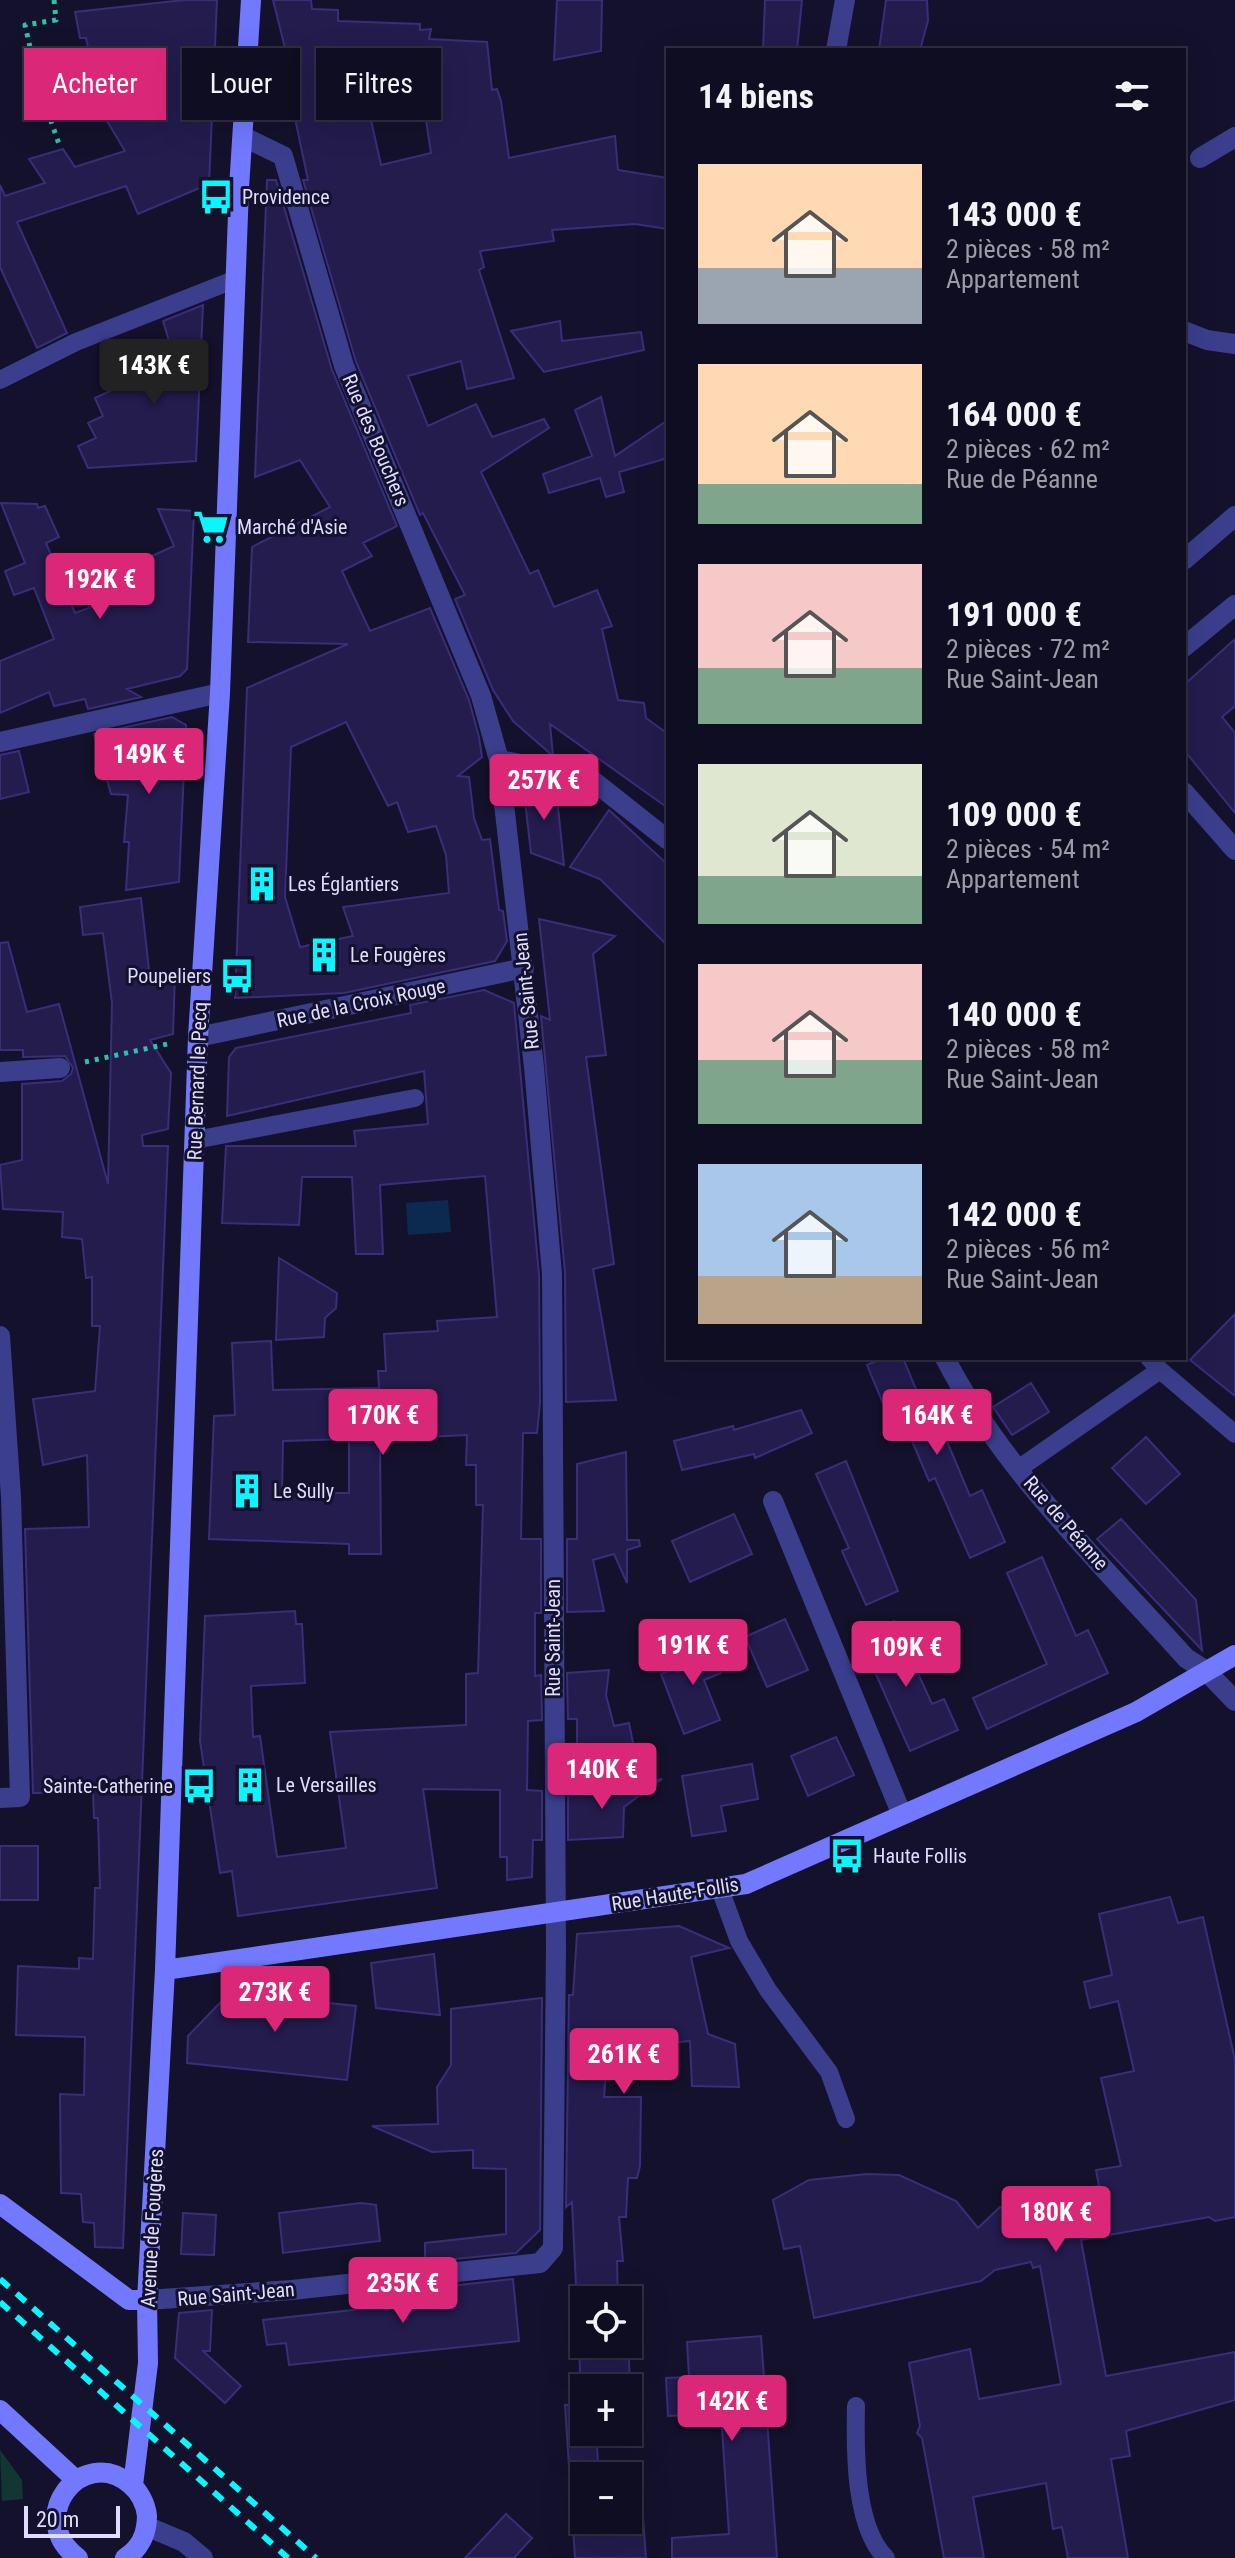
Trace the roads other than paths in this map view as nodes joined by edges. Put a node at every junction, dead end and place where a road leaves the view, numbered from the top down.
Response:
1 (251, 0) edge
2 (845, 0) edge
3 (836, 48) edge
4 (244, 137) junction
5 (1235, 137) edge
6 (1200, 158) dead end
7 (236, 279) junction
8 (1186, 332) edge
9 (1235, 344) edge
10 (0, 380) edge
11 (1235, 516) edge
12 (1186, 558) edge
13 (1235, 605) edge
14 (1186, 645) edge
15 (220, 693) junction
16 (0, 742) edge
17 (499, 760) junction
18 (1186, 794) edge
19 (666, 838) edge
20 (1235, 850) edge
21 (524, 968) junction
22 (198, 1037) junction
23 (60, 1068) road end
24 (0, 1072) edge
25 (415, 1098) dead end
26 (195, 1140) junction
27 (0, 1336) edge
28 (946, 1360) edge
29 (1154, 1364) edge
30 (1235, 1434) edge
31 (1018, 1469) junction
32 (773, 1501) dead end
33 (1235, 1655) edge
34 (1206, 1671) junction
35 (1235, 1701) edge
36 (0, 1798) edge
37 (902, 1815) junction
38 (720, 1889) junction
39 (553, 1912) junction
40 (165, 1970) junction
41 (846, 2119) dead end
42 (0, 2204) edge
43 (147, 2300) junction
44 (856, 2406) dead end
45 (0, 2410) edge
46 (76, 2480) junction
47 (133, 2485) junction
48 (146, 2526) junction
49 (77, 2558) edge
50 (125, 2558) edge
51 (203, 2558) edge
52 (886, 2558) edge

1 - 4 main road, Rue Bernard le Pecq
2 - 3 street
4 - 7 main road, Rue Bernard le Pecq
4 - 17 street, Rue des Bouchers
5 - 6 street
7 - 10 lane
7 - 15 main road, Rue Bernard le Pecq
8 - 9 street
11 - 12 street
13 - 14 street
15 - 16 street
15 - 22 main road, Rue Bernard le Pecq
17 - 19 street
17 - 21 street, Rue Saint-Jean
18 - 20 street
21 - 22 street, Rue de la Croix Rouge
21 - 39 street, Rue Saint-Jean
22 - 26 main road, Rue Bernard le Pecq
23 - 24 street
25 - 26 lane
26 - 40 main road, Rue Bernard le Pecq
27 - 36 street
28 - 31 street, Rue de Péanne
29 - 30 lane
29 - 31 lane
31 - 34 street, Rue de Péanne
32 - 37 street
33 - 34 main road, Rue Haute-Follis
34 - 35 street, Rue de Péanne
34 - 37 main road, Rue Haute-Follis
37 - 38 main road, Rue Haute-Follis
38 - 39 main road, Rue Haute-Follis
38 - 41 lane
39 - 40 main road, Rue Haute-Follis
39 - 43 street, Rue Saint-Jean
40 - 43 main road, Avenue de Fougères
42 - 43 main road
43 - 47 main road, Avenue de Fougères
44 - 52 lane
45 - 46 main road
46 - 47 main road
46 - 49 main road
47 - 48 main road, Avenue de Fougères
48 - 50 main road
48 - 51 street

